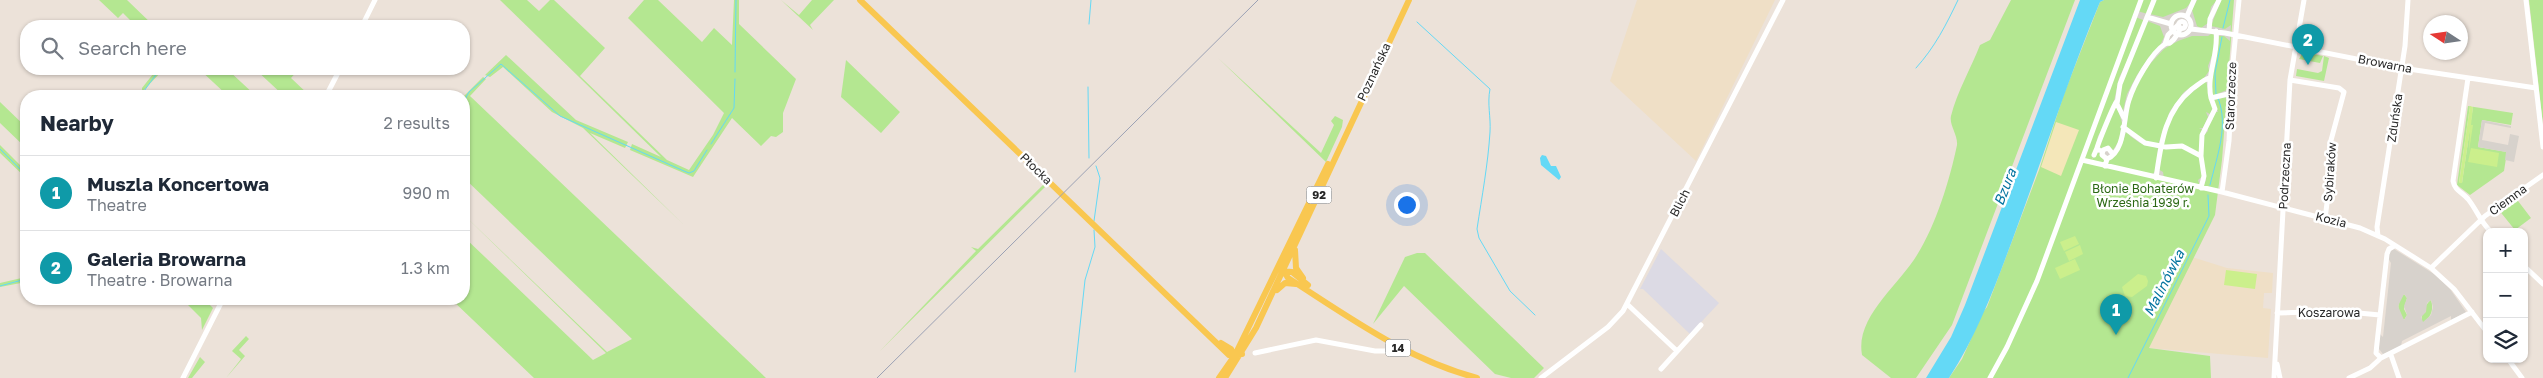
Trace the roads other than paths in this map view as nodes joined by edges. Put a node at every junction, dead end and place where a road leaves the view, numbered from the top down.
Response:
1 (375, 0) edge
2 (860, 0) edge
3 (1409, 0) edge
4 (1783, 0) edge
5 (2142, 0) edge
6 (2154, 0) edge
7 (2194, 0) edge
8 (2219, 0) edge
9 (2239, 0) edge
10 (2304, 0) edge
11 (2408, 0) edge
12 (2526, 0) edge
13 (2187, 16) junction
14 (2147, 17) junction
15 (365, 20) edge
16 (2171, 24) junction
17 (2191, 29) junction
18 (2208, 31) junction
19 (2216, 31) junction
20 (2175, 33) junction
21 (2235, 35) junction
22 (2296, 47) junction
23 (2402, 68) junction
24 (337, 75) edge
25 (2209, 78) junction
26 (2468, 78) junction
27 (2290, 80) junction
28 (2536, 88) junction
29 (329, 90) edge
30 (2228, 94) dead end
31 (2215, 97) junction
32 (2118, 101) junction
33 (2124, 118) junction
34 (2123, 126) junction
35 (1340, 144) junction
36 (2543, 145) edge
37 (2160, 146) junction
38 (2099, 150) junction
39 (2112, 153) junction
40 (2094, 156) dead end
41 (2201, 156) junction
42 (2107, 159) junction
43 (2082, 160) junction
44 (2105, 166) junction
45 (2543, 175) edge
46 (2156, 178) junction
47 (2204, 189) junction
48 (2222, 192) junction
49 (2283, 208) junction
50 (2325, 219) junction
51 (2480, 220) junction
52 (2487, 228) edge
53 (2378, 236) junction
54 (1296, 245) junction
55 (2394, 246) junction
56 (1286, 248) junction
57 (2431, 268) junction
58 (1283, 270) junction
59 (2528, 270) edge
60 (1273, 275) junction
61 (2543, 284) edge
62 (1308, 288) junction
63 (1270, 299) junction
64 (1627, 304) junction
65 (220, 305) edge
66 (2472, 312) junction
67 (2277, 313) junction
68 (2380, 315) junction
69 (1701, 325) dead end
70 (2483, 327) edge
71 (1213, 338) junction
72 (1240, 343) junction
73 (1223, 344) junction
74 (1391, 344) junction
75 (1678, 351) junction
76 (2276, 353) junction
77 (1255, 354) dead end
78 (1235, 355) junction
79 (2391, 355) junction
80 (2381, 358) junction
81 (2511, 363) edge
82 (1661, 369) dead end
83 (183, 378) edge
84 (1219, 378) edge
85 (1225, 378) edge
86 (1477, 378) edge
87 (1541, 378) edge
88 (1990, 378) edge
89 (2274, 378) edge
90 (2280, 378) edge
91 (2349, 378) edge
92 (2399, 378) edge
93 (2522, 378) edge

1 - 15 street
2 - 71 main road, Płocka
3 - 35 main road, Poznańska / 92
4 - 64 street, Blich
5 - 43 street
6 - 14 street
7 - 13 street
8 - 18 street
9 - 21 street, Starorzecze
10 - 22 street, Podrzeczna
11 - 23 street, Zduńska
12 - 28 street
13 - 16 street
13 - 17 street
13 - 20 street
14 - 16 street
14 - 32 street
16 - 20 street
17 - 18 street, Browarna
17 - 20 street
18 - 19 street, Browarna
19 - 21 street, Browarna
19 - 25 street
20 - 33 street
21 - 22 street, Browarna
21 - 48 street, Starorzecze
22 - 23 street, Browarna
22 - 27 street, Podrzeczna
23 - 26 street, Browarna
23 - 53 street, Zduńska
24 - 29 street
25 - 31 street
25 - 37 street
26 - 28 street, Browarna
26 - 51 street
27 - 49 street, Podrzeczna
27 - 50 street, Sybiraków
28 - 36 street
30 - 31 street
31 - 41 street
32 - 33 street
32 - 38 street
33 - 34 street
34 - 37 street
34 - 39 street
35 - 54 main road, Poznańska / 92
35 - 56 main road, Poznańska / 92
37 - 41 street
37 - 46 street
38 - 39 street
38 - 40 street
38 - 42 street
39 - 42 street
41 - 47 street
42 - 44 street
43 - 44 street, Kozia
43 - 88 street
44 - 46 street, Kozia
45 - 51 street, Ciemna
46 - 47 street, Kozia
47 - 48 street, Kozia
48 - 49 street, Kozia
49 - 50 street, Kozia
49 - 67 street, Podrzeczna
50 - 53 street, Kozia
51 - 52 street
51 - 57 street, Ciemna
53 - 55 street, Kozia
54 - 58 main road, Poznańska / 92
54 - 62 main road, 14
55 - 57 street, Kozia
55 - 68 street
56 - 58 main road, Poznańska
56 - 60 main road, Poznańska / 92
57 - 66 street, Kozia
58 - 60 main road
58 - 62 main road, 14
58 - 63 main road, Poznańska / 92
59 - 61 street
60 - 72 main road, Poznańska / 92
62 - 63 main road, 14
62 - 74 main road, 14
63 - 78 main road, Poznańska / 92
64 - 75 street
64 - 87 street, Blich
65 - 83 street
66 - 70 street, Kozia
66 - 79 street
67 - 68 street, Koszarowa
67 - 76 street, Podrzeczna
68 - 80 street
69 - 75 street
71 - 73 main road, Płocka
71 - 78 main road, Płocka
72 - 73 main road
72 - 78 main road, Poznańska / 92
73 - 78 main road, Płocka
74 - 77 street
74 - 86 main road, 14
75 - 82 street
76 - 89 street
76 - 90 street
78 - 84 main road, Poznańska / 92
78 - 85 main road, Poznańska / 92
79 - 80 street
79 - 92 street
80 - 91 street
81 - 93 street

